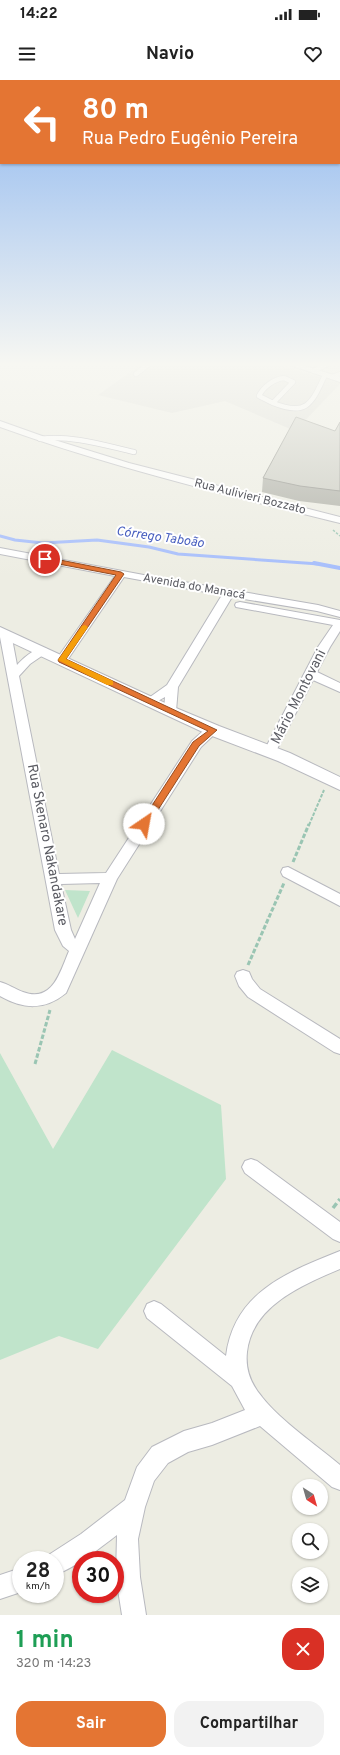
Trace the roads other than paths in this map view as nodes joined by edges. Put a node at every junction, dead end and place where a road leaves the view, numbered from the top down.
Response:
1 (31, 436) edge
2 (40, 439) junction
3 (134, 452) dead end
4 (340, 520) edge
5 (0, 551) edge
6 (0, 561) edge
7 (118, 578) junction
8 (227, 597) junction
9 (340, 621) edge
10 (2, 632) edge
11 (43, 651) junction
12 (62, 660) junction
13 (311, 674) junction
14 (14, 675) junction
15 (172, 687) junction
16 (340, 688) edge
17 (149, 702) junction
18 (170, 711) junction
19 (197, 723) junction
20 (213, 730) junction
21 (196, 744) junction
22 (270, 752) junction
23 (334, 781) edge
24 (288, 872) road end
25 (110, 878) junction
26 (52, 879) junction
27 (340, 901) edge
28 (78, 949) junction
29 (243, 976) road end
30 (0, 988) edge
31 (340, 1047) edge
32 (251, 1166) dead end
33 (340, 1233) edge
34 (340, 1260) edge
35 (154, 1311) dead end
36 (239, 1379) junction
37 (262, 1414) junction
38 (340, 1479) edge
39 (134, 1507) junction
40 (64, 1558) edge
41 (12, 1583) edge
42 (0, 1587) edge
43 (134, 1615) edge

1 - 2 street, Rua Aulivieri Bozzato
2 - 3 lane
2 - 4 street, Rua Aulivieri Bozzato
5 - 7 street, Avenida do Manacá
6 - 7 street, Avenida do Manacá
7 - 8 street, Avenida do Manacá
7 - 12 street
8 - 9 street, Avenida do Manacá
8 - 15 street
9 - 13 street, Mário Montovani
10 - 11 street
10 - 14 street, Rua Skenaro Nakandakare
11 - 12 street
11 - 14 street
12 - 17 street
13 - 16 street
13 - 22 street, Mário Montovani
14 - 26 street, Rua Skenaro Nakandakare
15 - 17 street
15 - 18 street
17 - 18 street
18 - 19 street
19 - 20 street
19 - 21 street
20 - 21 street
20 - 22 street
21 - 25 street
22 - 23 street
24 - 27 street
25 - 26 street
25 - 28 street
26 - 28 street, Rua Skenaro Nakandakare
28 - 30 street
29 - 31 street
32 - 33 street
34 - 36 street
35 - 36 street
36 - 37 street
37 - 38 street
37 - 39 street
39 - 40 street
39 - 43 street
41 - 42 street

